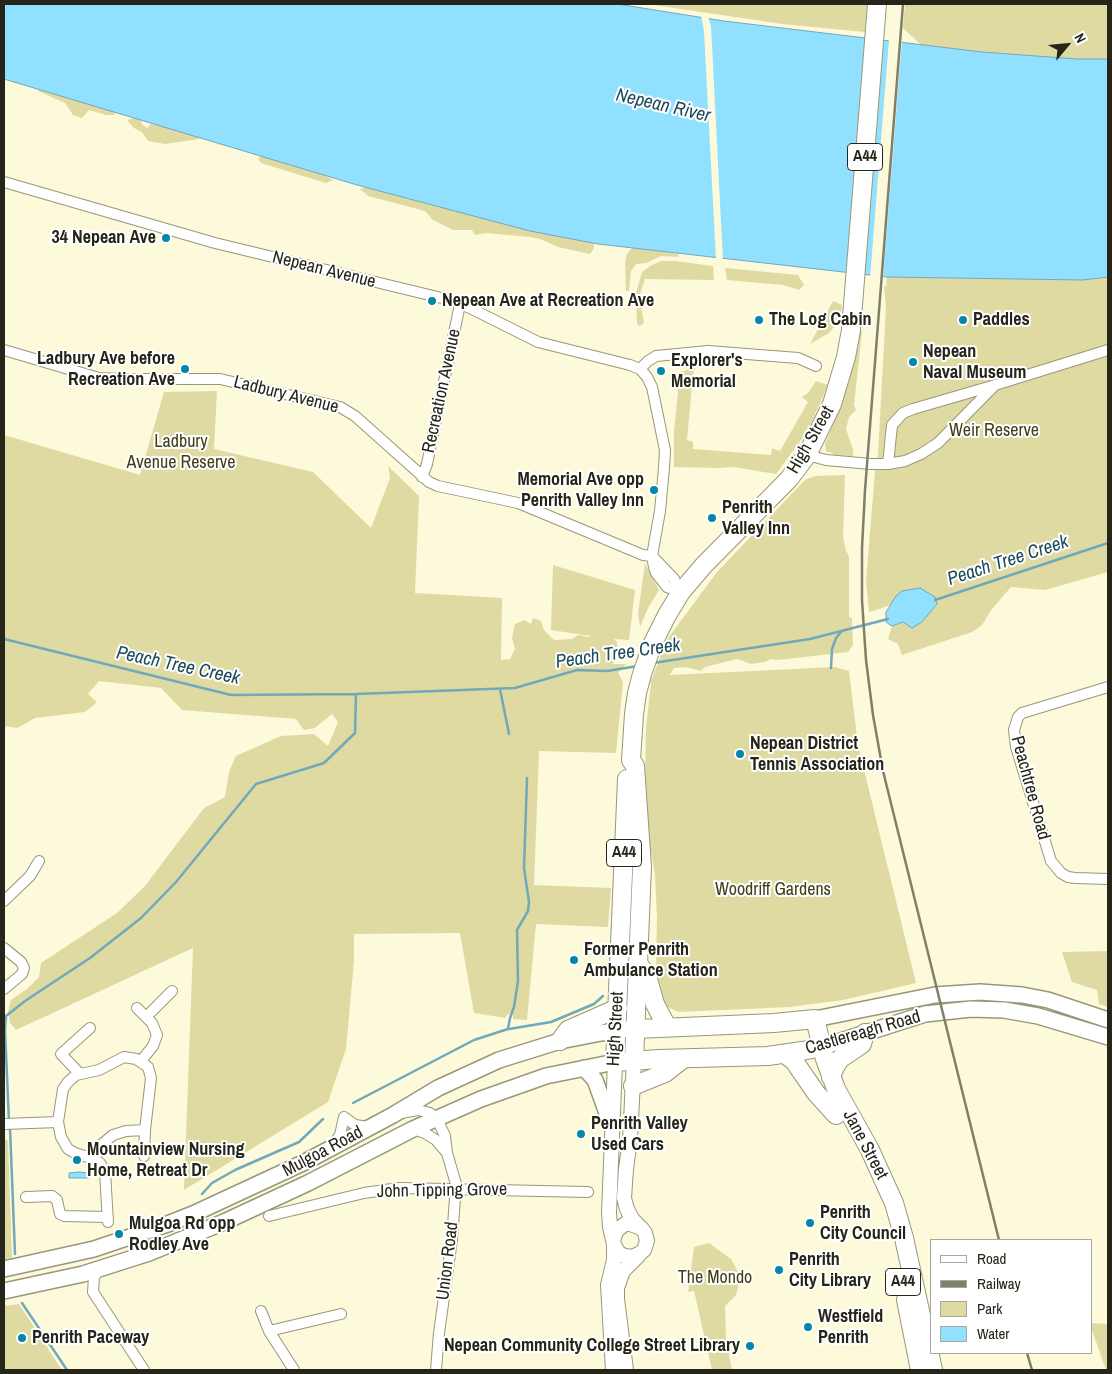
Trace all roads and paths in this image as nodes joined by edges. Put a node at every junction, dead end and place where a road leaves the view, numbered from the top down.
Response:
1 (877, 4) edge
2 (4, 182) edge
3 (460, 304) junction
4 (4, 350) edge
5 (1108, 350) edge
6 (816, 366) dead end
7 (640, 369) junction
8 (995, 385) junction
9 (807, 455) junction
10 (888, 464) junction
11 (422, 477) junction
12 (652, 556) junction
13 (681, 592) junction
14 (1108, 687) edge
15 (631, 760) junction
16 (39, 861) dead end
17 (1108, 879) edge
18 (4, 902) edge
19 (4, 948) edge
20 (638, 964) junction
21 (4, 989) edge
22 (172, 991) dead end
23 (137, 1008) dead end
24 (618, 1008) junction
25 (146, 1017) junction
26 (806, 1020) junction
27 (1108, 1020) edge
28 (667, 1026) junction
29 (90, 1028) dead end
30 (637, 1029) junction
31 (616, 1030) junction
32 (865, 1033) junction
33 (1108, 1037) edge
34 (560, 1041) junction
35 (817, 1048) junction
36 (785, 1054) junction
37 (683, 1059) junction
38 (141, 1061) junction
39 (634, 1061) junction
40 (615, 1062) junction
41 (584, 1068) junction
42 (80, 1074) junction
43 (831, 1077) junction
44 (633, 1086) junction
45 (836, 1114) junction
46 (393, 1115) junction
47 (437, 1119) junction
48 (58, 1122) junction
49 (4, 1124) edge
50 (370, 1127) junction
51 (612, 1127) junction
52 (145, 1130) junction
53 (413, 1130) junction
54 (331, 1149) junction
55 (447, 1153) junction
56 (144, 1156) dead end
57 (94, 1159) junction
58 (456, 1189) junction
59 (588, 1192) dead end
60 (26, 1197) dead end
61 (269, 1216) dead end
62 (639, 1227) junction
63 (614, 1242) junction
64 (639, 1254) junction
65 (4, 1269) edge
66 (100, 1269) junction
67 (4, 1291) edge
68 (261, 1311) dead end
69 (341, 1314) dead end
70 (269, 1331) junction
71 (144, 1370) edge
72 (294, 1370) edge
73 (436, 1370) edge
74 (613, 1370) edge
75 (626, 1370) edge
76 (920, 1370) edge
77 (933, 1370) edge

1 - 9 highway, High Street / A44
2 - 3 street, Nepean Avenue
3 - 7 street, Nepean Avenue
3 - 11 street, Recreation Avenue
4 - 11 street, Ladbury Avenue
5 - 8 street
6 - 7 street
7 - 12 street
8 - 10 street
8 - 10 street
9 - 10 street
9 - 13 highway, High Street / A44
11 - 12 street, Ladbury Avenue
12 - 13 street
13 - 15 highway, High Street / A44
14 - 17 street, Peachtree Road
15 - 20 highway, High Street / A44
15 - 24 highway, High Street / A44
16 - 18 street
19 - 21 street
20 - 28 highway, High Street
20 - 30 highway, High Street / A44
22 - 25 street
23 - 25 street
24 - 31 highway, High Street / A44
24 - 34 highway
25 - 38 street
26 - 27 main road, Castlereagh Road
26 - 28 highway, Castlereagh Road
26 - 35 highway, Jane Street / A44
28 - 30 highway, Castlereagh Road
29 - 42 street
30 - 31 main road, Mulgoa Road
30 - 39 highway, High Street
31 - 34 main road, Mulgoa Road
31 - 40 highway, High Street / A44
32 - 33 main road, Castlereagh Road
32 - 35 main road, Castlereagh Road
32 - 43 highway
34 - 46 main road, Mulgoa Road
35 - 36 highway, Castlereagh Road
35 - 43 highway, Jane Street / A44
35 - 45 highway, Jane Street / A44
36 - 37 highway, Castlereagh Road
36 - 45 highway, A44
37 - 39 highway, Castlereagh Road
37 - 44 highway
38 - 42 street
38 - 52 street
39 - 40 highway, Castlereagh Road
39 - 44 main road, High Street
40 - 41 main road, Mulgoa Road
40 - 51 main road, High Street
41 - 47 main road, Mulgoa Road
41 - 51 main road
42 - 48 street
43 - 77 highway, Jane Street / A44
44 - 62 main road, High Street
45 - 76 highway, Jane Street / A44
46 - 47 street
46 - 50 main road, Mulgoa Road
47 - 53 main road, Mulgoa Road
47 - 55 street, Union Road
48 - 49 street
48 - 57 street
50 - 54 main road, Mulgoa Road
50 - 54 street
51 - 63 main road, High Street
52 - 56 street
52 - 57 street
53 - 55 street, Union Road
53 - 66 main road, Mulgoa Road
54 - 65 main road, Mulgoa Road
55 - 58 street, Union Road
57 - 60 street
58 - 59 street, John Tipping Grove
58 - 61 street, John Tipping Grove
58 - 73 street, Union Road
62 - 63 main road
62 - 64 main road
63 - 64 main road
63 - 74 main road, High Street
64 - 75 main road
66 - 67 main road, Mulgoa Road
66 - 71 street
68 - 70 street
69 - 70 street
70 - 72 street

